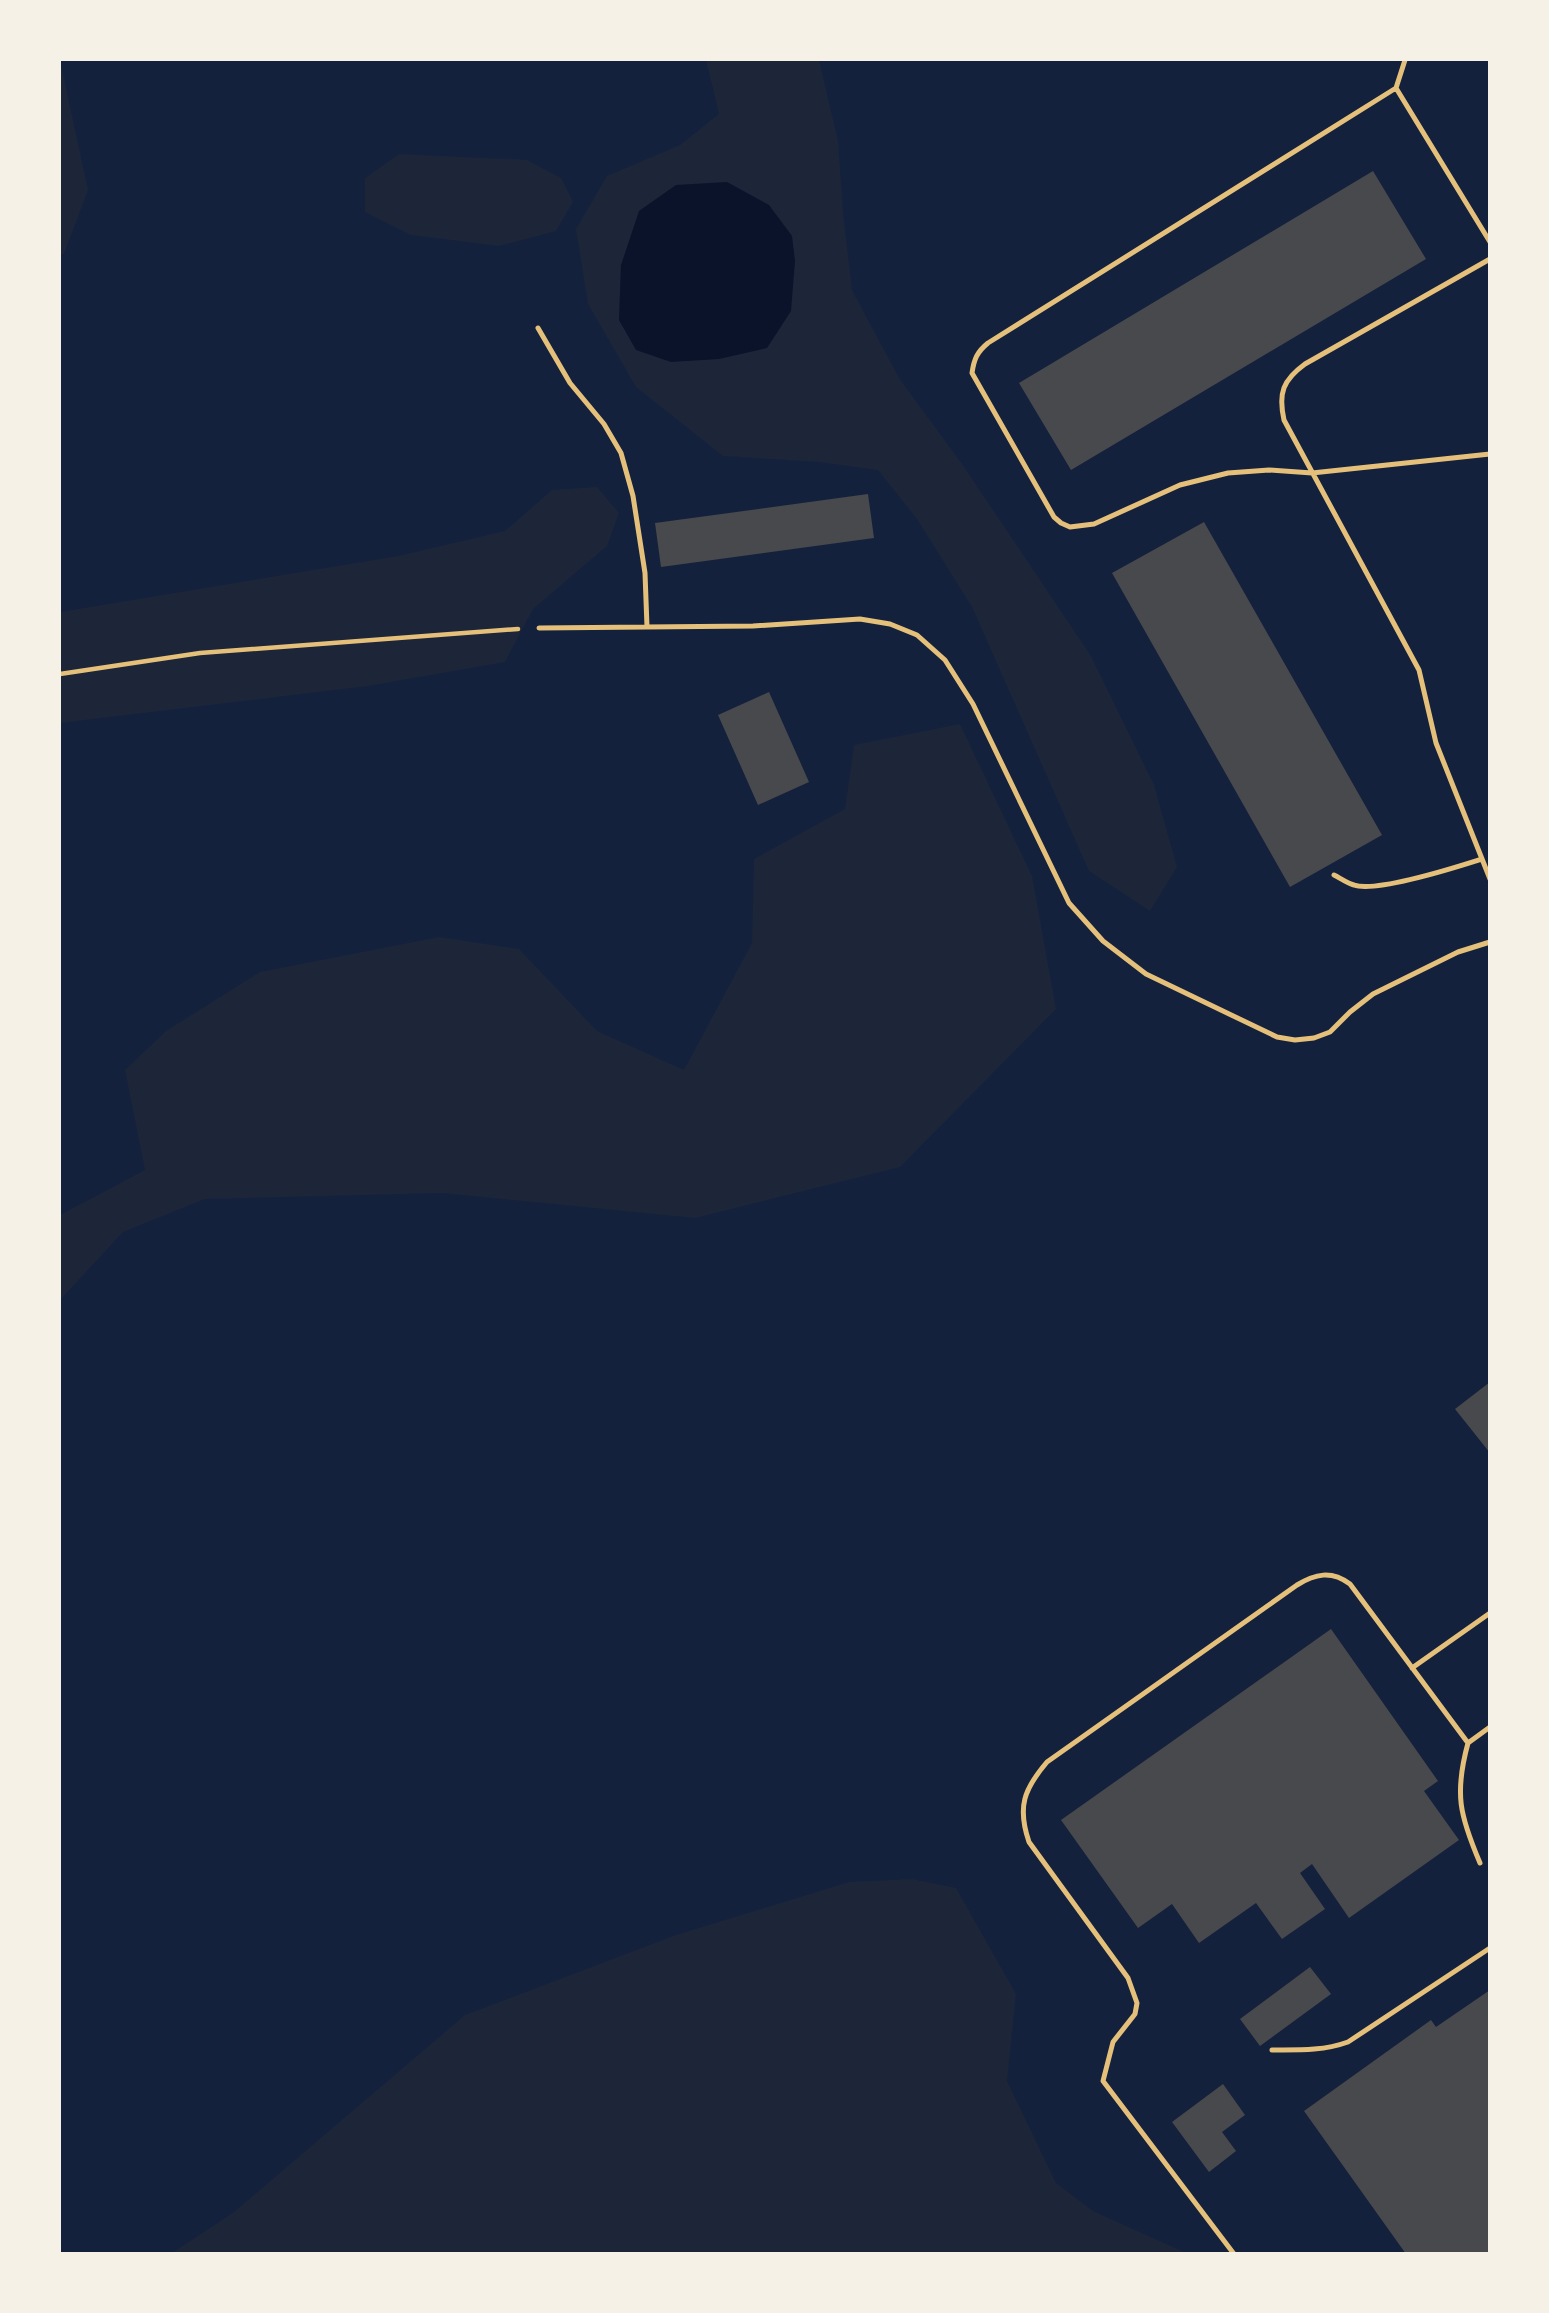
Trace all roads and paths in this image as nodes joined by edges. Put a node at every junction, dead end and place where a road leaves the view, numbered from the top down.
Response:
1 (1405, 60) edge
2 (1396, 88) junction
3 (1489, 242) edge
4 (1489, 259) edge
5 (538, 328) dead end
6 (1489, 454) edge
7 (1312, 473) junction
8 (647, 627) junction
9 (539, 628) joint
10 (60, 674) edge
11 (1482, 859) junction
12 (1334, 875) dead end
13 (1489, 879) edge
14 (1489, 942) edge
15 (1489, 1613) edge
16 (1412, 1668) junction
17 (1489, 1727) edge
18 (1468, 1743) junction
19 (1480, 1863) dead end
20 (1489, 1948) edge
21 (1272, 2050) dead end
22 (1234, 2253) edge

1 - 2 lane
2 - 3 lane
2 - 7 lane
4 - 7 lane
5 - 8 lane
6 - 7 lane
7 - 11 lane
8 - 9 lane
8 - 14 lane
9 - 10 path
11 - 12 lane
11 - 13 lane
15 - 16 lane
16 - 18 lane
16 - 22 lane
17 - 18 lane
18 - 19 lane
20 - 21 lane

